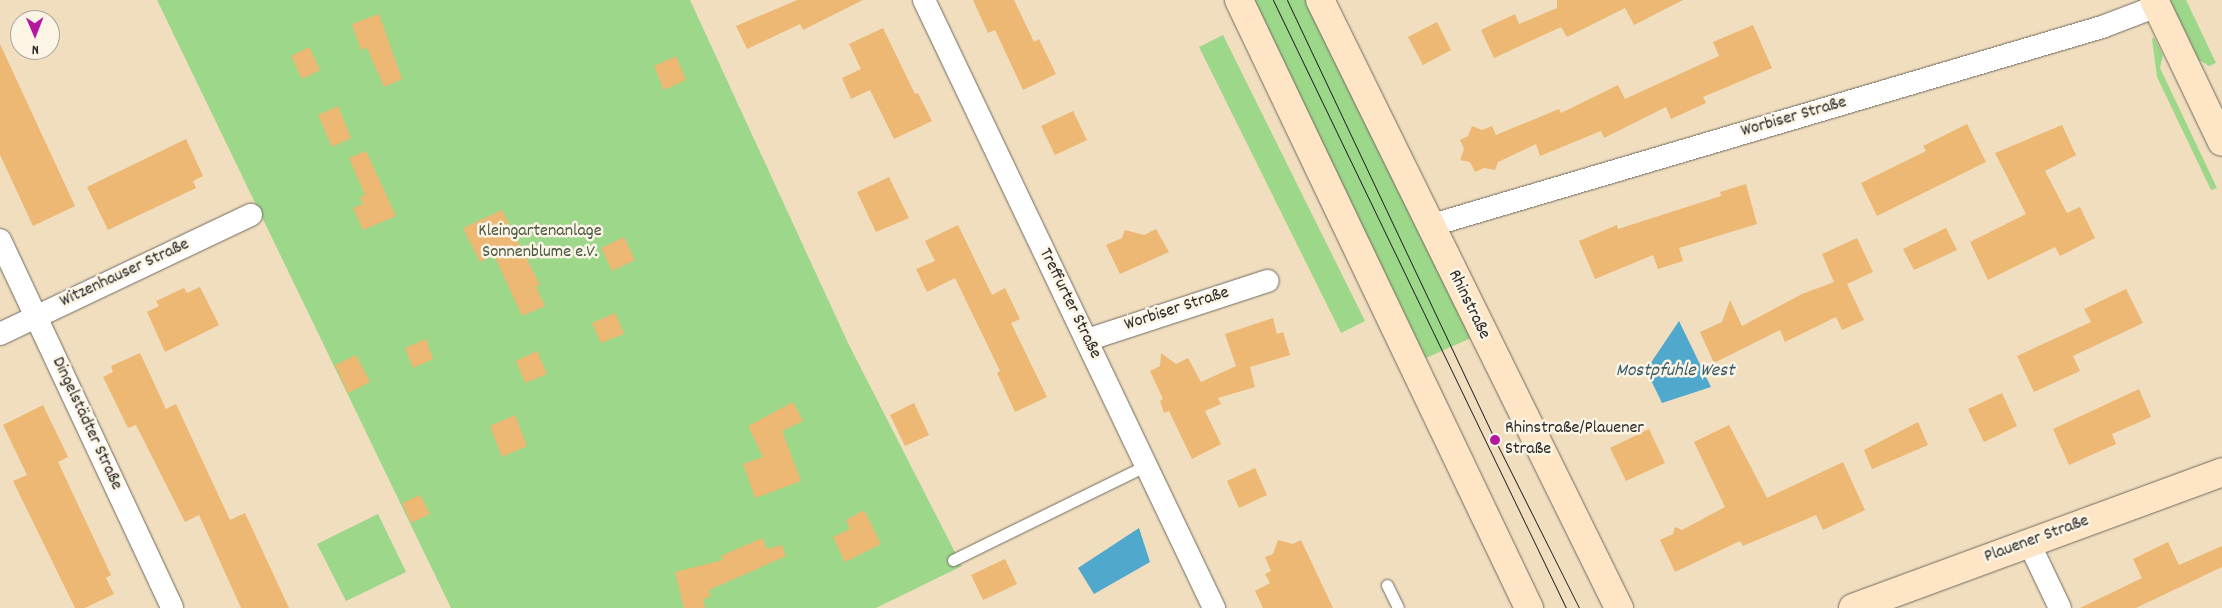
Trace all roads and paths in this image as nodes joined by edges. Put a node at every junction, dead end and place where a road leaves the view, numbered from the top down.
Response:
1 (924, 0) edge
2 (1239, 0) edge
3 (1320, 0) edge
4 (2155, 3) edge
5 (2222, 142) edge
6 (250, 215) dead end
7 (1429, 226) junction
8 (0, 240) edge
9 (1268, 280) dead end
10 (35, 317) junction
11 (0, 334) edge
12 (1086, 340) junction
13 (1147, 465) junction
14 (2222, 472) edge
15 (2029, 543) junction
16 (953, 560) dead end
17 (1387, 585) dead end
18 (172, 608) edge
19 (1214, 608) edge
20 (1398, 608) edge
21 (1529, 608) edge
22 (1618, 608) edge
23 (1855, 608) edge
24 (2060, 608) edge

1 - 12 street, Treffurter Straße
2 - 21 main road
3 - 7 main road, Rhinstraße
4 - 5 main road
4 - 7 street, Worbiser Straße
6 - 10 street, Witzenhauser Straße
7 - 22 main road, Rhinstraße
8 - 10 street, Dingelstädter Straße
9 - 12 street, Worbiser Straße
10 - 11 street, Witzenhauser Straße
10 - 18 street, Dingelstädter Straße
12 - 13 street, Treffurter Straße
13 - 16 lane
13 - 19 street, Treffurter Straße
14 - 15 main road, Plauener Straße
15 - 23 main road, Plauener Straße
15 - 24 street
17 - 20 lane

